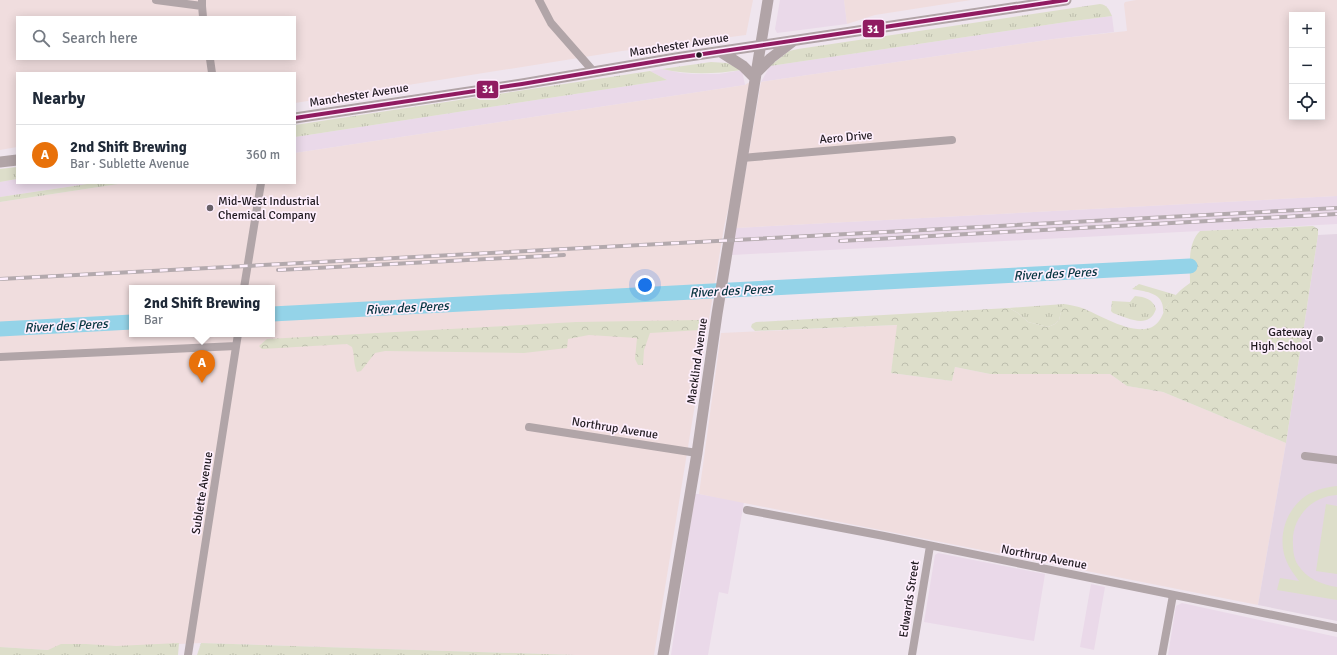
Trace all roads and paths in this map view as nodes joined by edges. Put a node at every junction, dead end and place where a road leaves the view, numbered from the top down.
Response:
1 (156, 0) edge
2 (539, 0) edge
3 (768, 0) edge
4 (1066, 0) edge
5 (202, 3) edge
6 (203, 16) edge
7 (793, 41) junction
8 (761, 46) junction
9 (721, 52) junction
10 (210, 60) edge
11 (212, 72) edge
12 (594, 72) junction
13 (756, 75) junction
14 (296, 118) edge
15 (952, 140) dead end
16 (742, 158) junction
17 (16, 160) edge
18 (0, 162) edge
19 (261, 184) edge
20 (244, 285) edge
21 (238, 339) edge
22 (0, 357) edge
23 (529, 427) dead end
24 (697, 453) junction
25 (1306, 456) dead end
26 (1337, 460) edge
27 (747, 510) dead end
28 (930, 546) junction
29 (1173, 595) junction
30 (1337, 628) edge
31 (188, 655) edge
32 (663, 655) edge
33 (912, 655) edge
34 (1162, 655) edge

1 - 5 street
2 - 12 street
3 - 8 main road, Macklind Avenue
4 - 7 main road, Manchester Avenue
5 - 6 street
7 - 8 main road, Manchester Avenue
7 - 13 main road
8 - 9 main road, Manchester Avenue
8 - 13 main road, Macklind Avenue
9 - 12 main road, Manchester Avenue
9 - 13 main road
10 - 11 street
12 - 14 main road, Manchester Avenue
13 - 16 main road, Macklind Avenue
15 - 16 street, Aero Drive
16 - 24 main road, Macklind Avenue
17 - 18 main road
19 - 20 street
21 - 22 street
21 - 31 street, Sublette Avenue
23 - 24 street, Northrup Avenue
24 - 32 main road, Macklind Avenue
25 - 26 street
27 - 28 street, Northrup Avenue
28 - 29 street, Northrup Avenue
28 - 33 street, Edwards Street
29 - 30 street, Northrup Avenue
29 - 34 street

